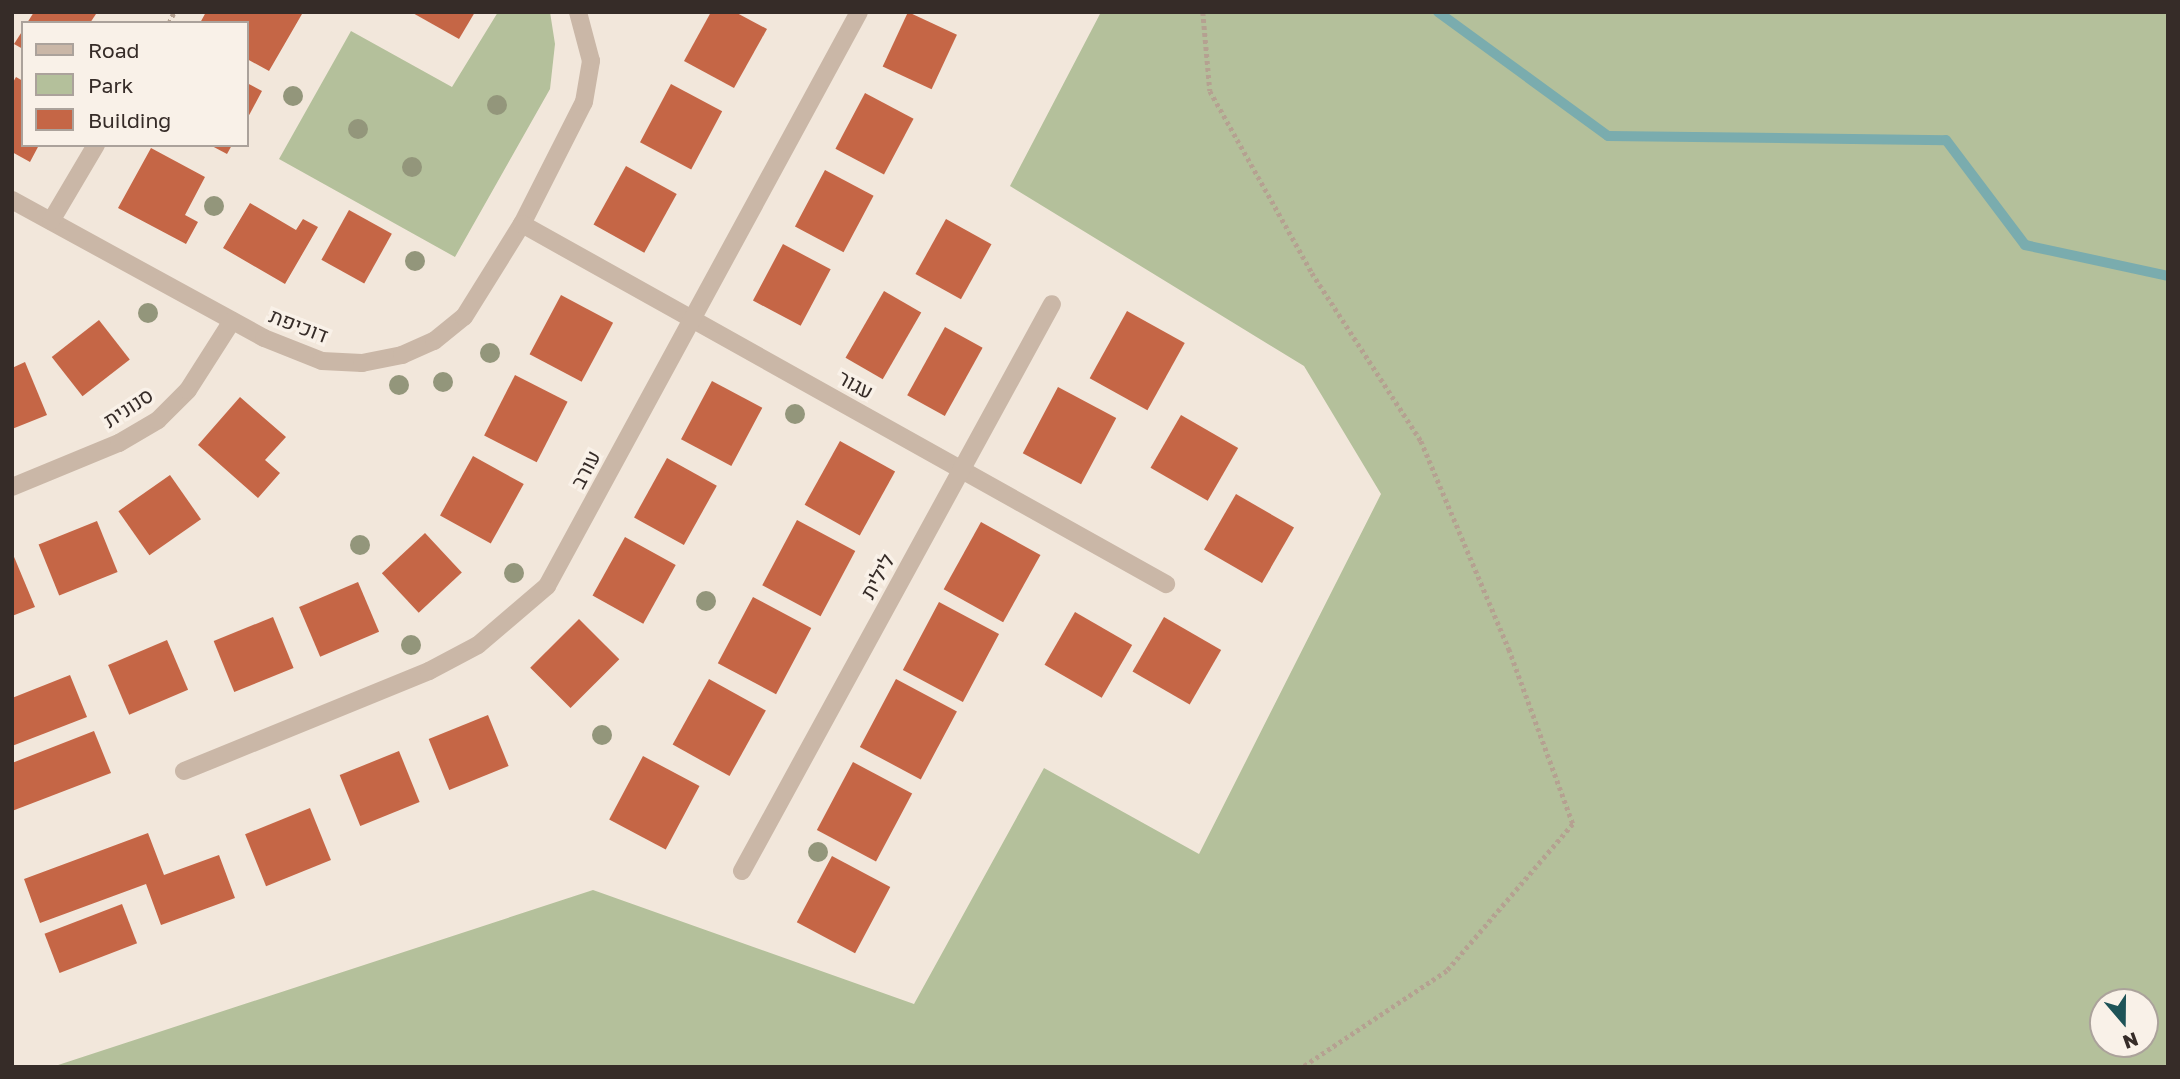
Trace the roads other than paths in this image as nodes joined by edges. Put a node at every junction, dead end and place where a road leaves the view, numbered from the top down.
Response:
1 (578, 12) edge
2 (859, 12) edge
3 (95, 147) edge
4 (12, 200) edge
5 (51, 221) junction
6 (522, 224) junction
7 (1052, 304) dead end
8 (691, 317) junction
9 (232, 321) junction
10 (962, 470) junction
11 (12, 487) edge
12 (1166, 584) dead end
13 (184, 771) dead end
14 (742, 871) dead end

1 - 6 street, דוכיפת
2 - 8 street, עורב
3 - 5 street
4 - 5 street, דוכיפת
5 - 9 street, דוכיפת
6 - 8 street, עגור
6 - 9 street, דוכיפת
7 - 10 street, לילית
8 - 10 street, עגור
8 - 13 street, עורב
9 - 11 street, סנונית
10 - 12 street, עגור
10 - 14 street, לילית

